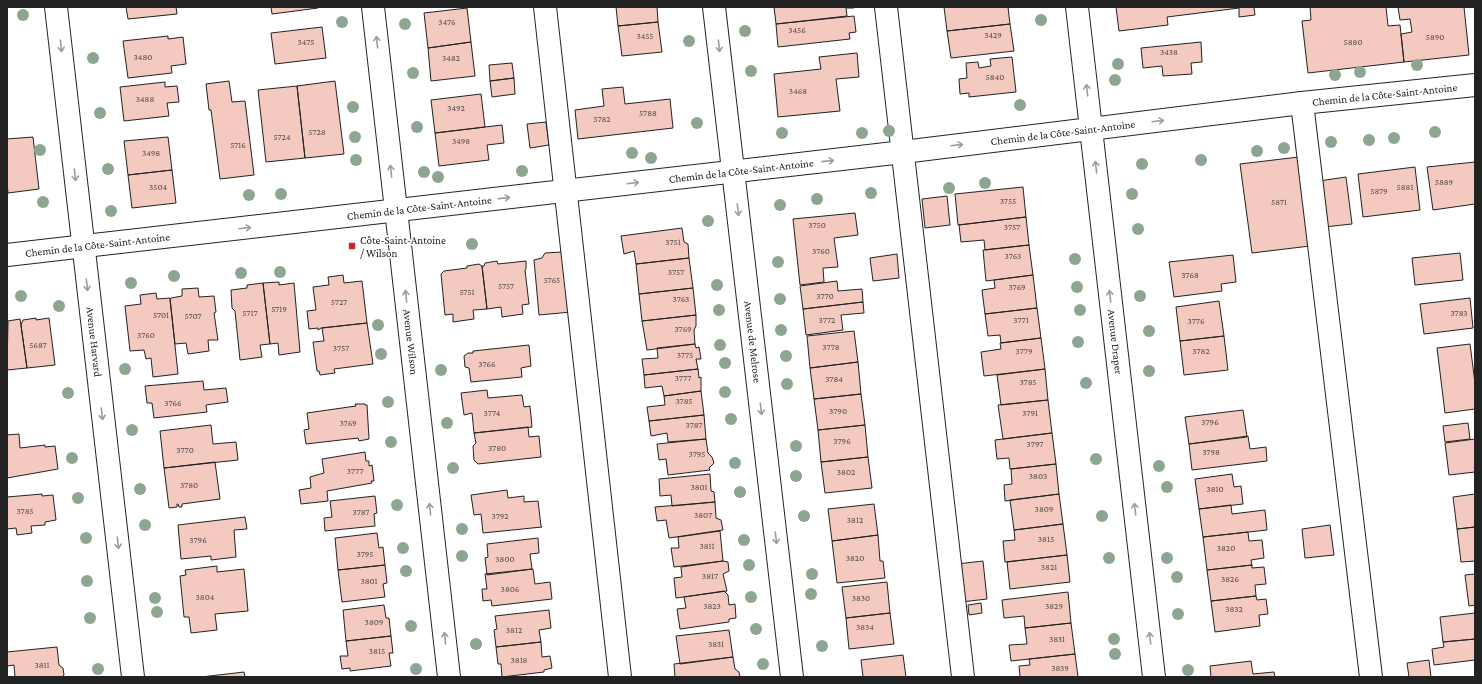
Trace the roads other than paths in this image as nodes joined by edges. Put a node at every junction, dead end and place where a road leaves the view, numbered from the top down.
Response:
1 (56, 7) edge
2 (373, 7) edge
3 (545, 7) edge
4 (714, 7) edge
5 (886, 7) edge
6 (1077, 7) edge
7 (1475, 85) edge
8 (1302, 103) junction
9 (1091, 129) junction
10 (903, 152) junction
11 (733, 171) junction
12 (566, 190) junction
13 (396, 210) junction
14 (83, 246) junction
15 (7, 255) edge
16 (133, 677) edge
17 (449, 677) edge
18 (620, 677) edge
19 (792, 677) edge
20 (963, 677) edge
21 (1154, 677) edge
22 (1371, 677) edge

1 -> 14 street, Avenue Harvard
13 -> 2 street, Avenue Wilson
3 - 12 street
4 -> 11 street, Avenue de Melrose
5 - 10 street
9 -> 6 street, Avenue Draper
7 - 8 street, Chemin de la Côte-Saint-Antoine
9 -> 8 street, Chemin de la Côte-Saint-Antoine
8 - 22 street
10 -> 9 street, Chemin de la Côte-Saint-Antoine
21 -> 9 street, Avenue Draper
11 -> 10 street, Chemin de la Côte-Saint-Antoine
10 - 20 street
12 -> 11 street, Chemin de la Côte-Saint-Antoine
11 -> 19 street, Avenue de Melrose
13 -> 12 street, Chemin de la Côte-Saint-Antoine
12 - 18 street
14 -> 13 street, Chemin de la Côte-Saint-Antoine
17 -> 13 street, Avenue Wilson
14 - 15 street, Chemin de la Côte-Saint-Antoine
14 -> 16 street, Avenue Harvard

